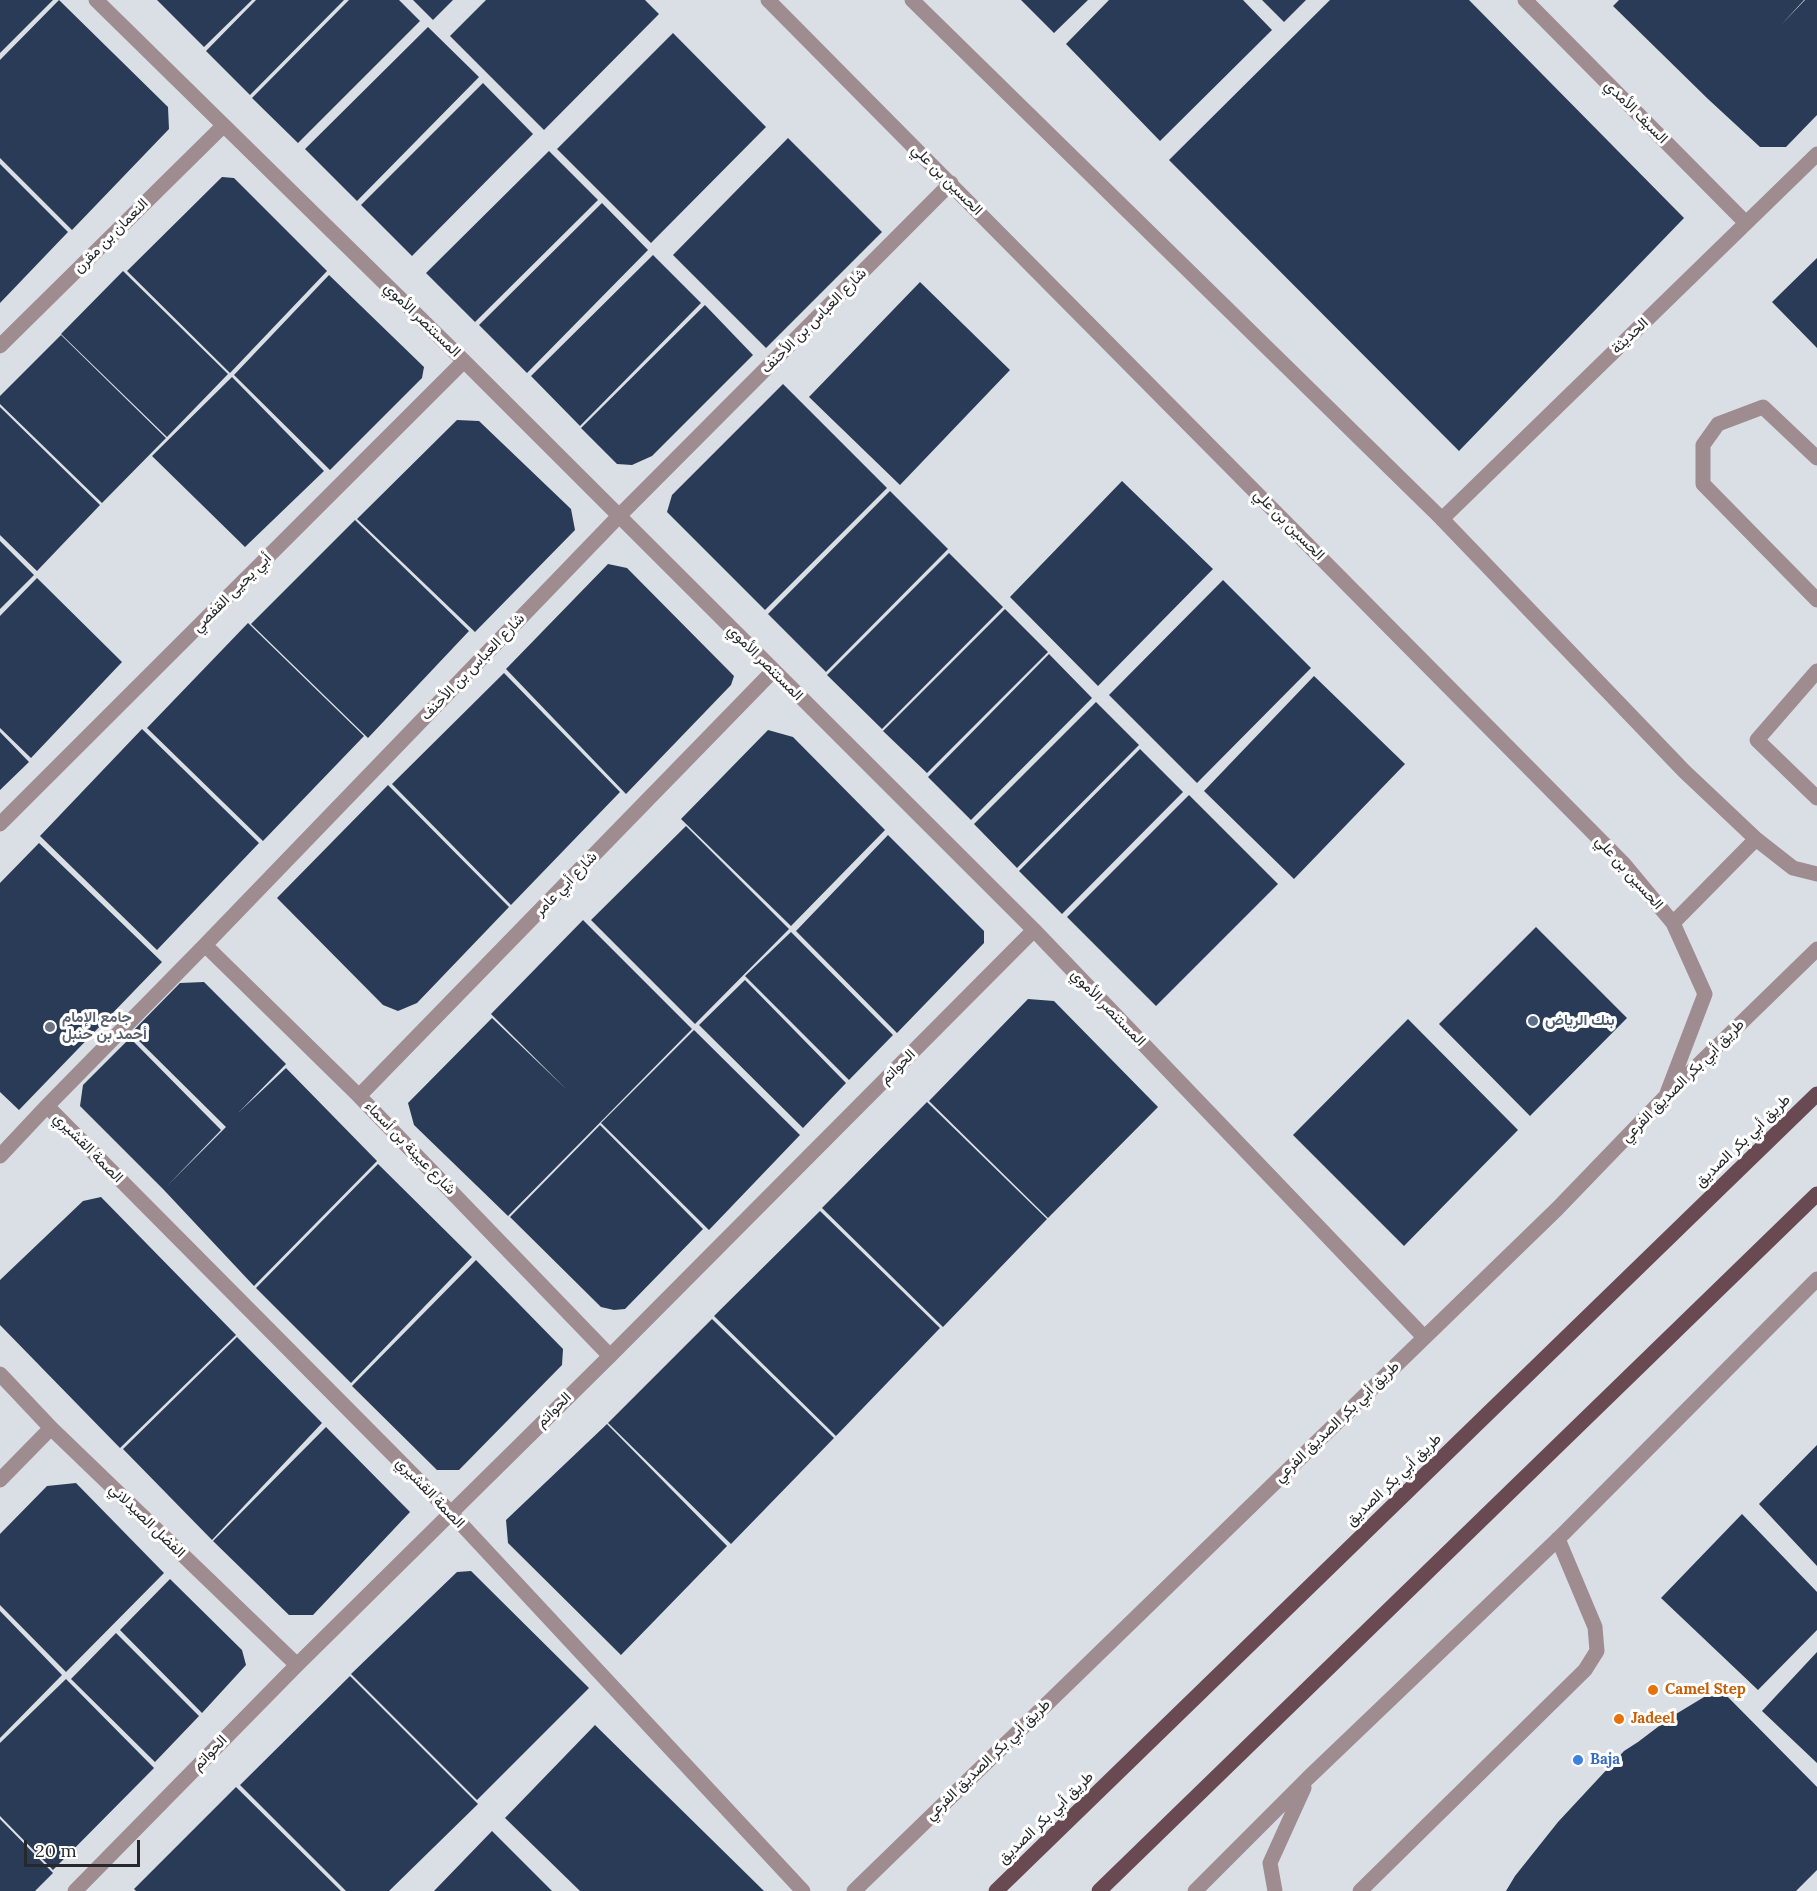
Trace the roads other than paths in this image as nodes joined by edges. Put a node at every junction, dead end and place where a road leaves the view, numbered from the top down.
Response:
1 (96, 0) edge
2 (768, 0) edge
3 (912, 0) edge
4 (1525, 0) edge
5 (223, 126) junction
6 (1817, 154) edge
7 (951, 183) junction
8 (1746, 223) junction
9 (0, 346) edge
10 (464, 361) junction
11 (1817, 458) edge
12 (618, 517) junction
13 (1442, 519) junction
14 (1817, 600) edge
15 (773, 671) junction
16 (1817, 671) edge
17 (1817, 798) edge
18 (0, 824) edge
19 (1756, 839) junction
20 (1817, 874) edge
21 (1673, 923) junction
22 (1034, 930) junction
23 (205, 945) junction
24 (1817, 949) edge
25 (1817, 1094) edge
26 (359, 1096) junction
27 (1666, 1096) junction
28 (46, 1106) junction
29 (0, 1156) edge
30 (1817, 1194) edge
31 (1817, 1279) edge
32 (1424, 1337) junction
33 (610, 1356) junction
34 (0, 1374) edge
35 (51, 1428) junction
36 (0, 1480) edge
37 (451, 1513) junction
38 (1558, 1539) junction
39 (297, 1665) junction
40 (1308, 1778) junction
41 (75, 1891) edge
42 (803, 1891) edge
43 (854, 1891) edge
44 (996, 1891) edge
45 (1099, 1891) edge
46 (1195, 1891) edge
47 (1275, 1891) edge
48 (1360, 1891) edge

1 - 5 street, المستنصر الأموي
2 - 7 street, الحسين بن علي
3 - 13 street
4 - 8 street, السيف الأمدي
5 - 9 street, النعمان بن مقرن
5 - 10 street, المستنصر الأموي
6 - 8 street, الحديثة
7 - 12 street, شارع العباس بن الأحنف
7 - 21 street, الحسين بن علي
8 - 13 street, الحديثة
10 - 12 street, المستنصر الأموي
10 - 18 street, أبي يحيى القفصي
11 - 14 street
12 - 15 street, المستنصر الأموي
12 - 23 street, شارع العباس بن الأحنف
13 - 19 street
15 - 22 street, المستنصر الأموي
15 - 26 street, شارع أبي عامر
16 - 17 street
19 - 20 street
19 - 21 street
21 - 27 street, الحسين بن علي
22 - 32 street, المستنصر الأموي
22 - 33 street, الحواتم
23 - 26 street, شارع عيينة بن أسماء
23 - 28 street, شارع العباس بن الأحنف
24 - 27 street, طريق أبي بكر الصديق الفرعي
25 - 44 main road, طريق أبي بكر الصديق
26 - 33 street, شارع عيينة بن أسماء
27 - 32 street, طريق أبي بكر الصديق الفرعي
28 - 29 street, شارع العباس بن الأحنف
28 - 37 street, الصمة القشيري
30 - 45 main road
31 - 38 street
32 - 43 street, طريق أبي بكر الصديق الفرعي
33 - 37 street, الحواتم
34 - 35 street, الفضل الصيدلاني
35 - 36 street
35 - 39 street, الفضل الصيدلاني
37 - 39 street, الحواتم
37 - 42 street, الصمة القشيري
38 - 40 street
38 - 48 street
39 - 41 street, الحواتم
40 - 46 street
40 - 47 street

